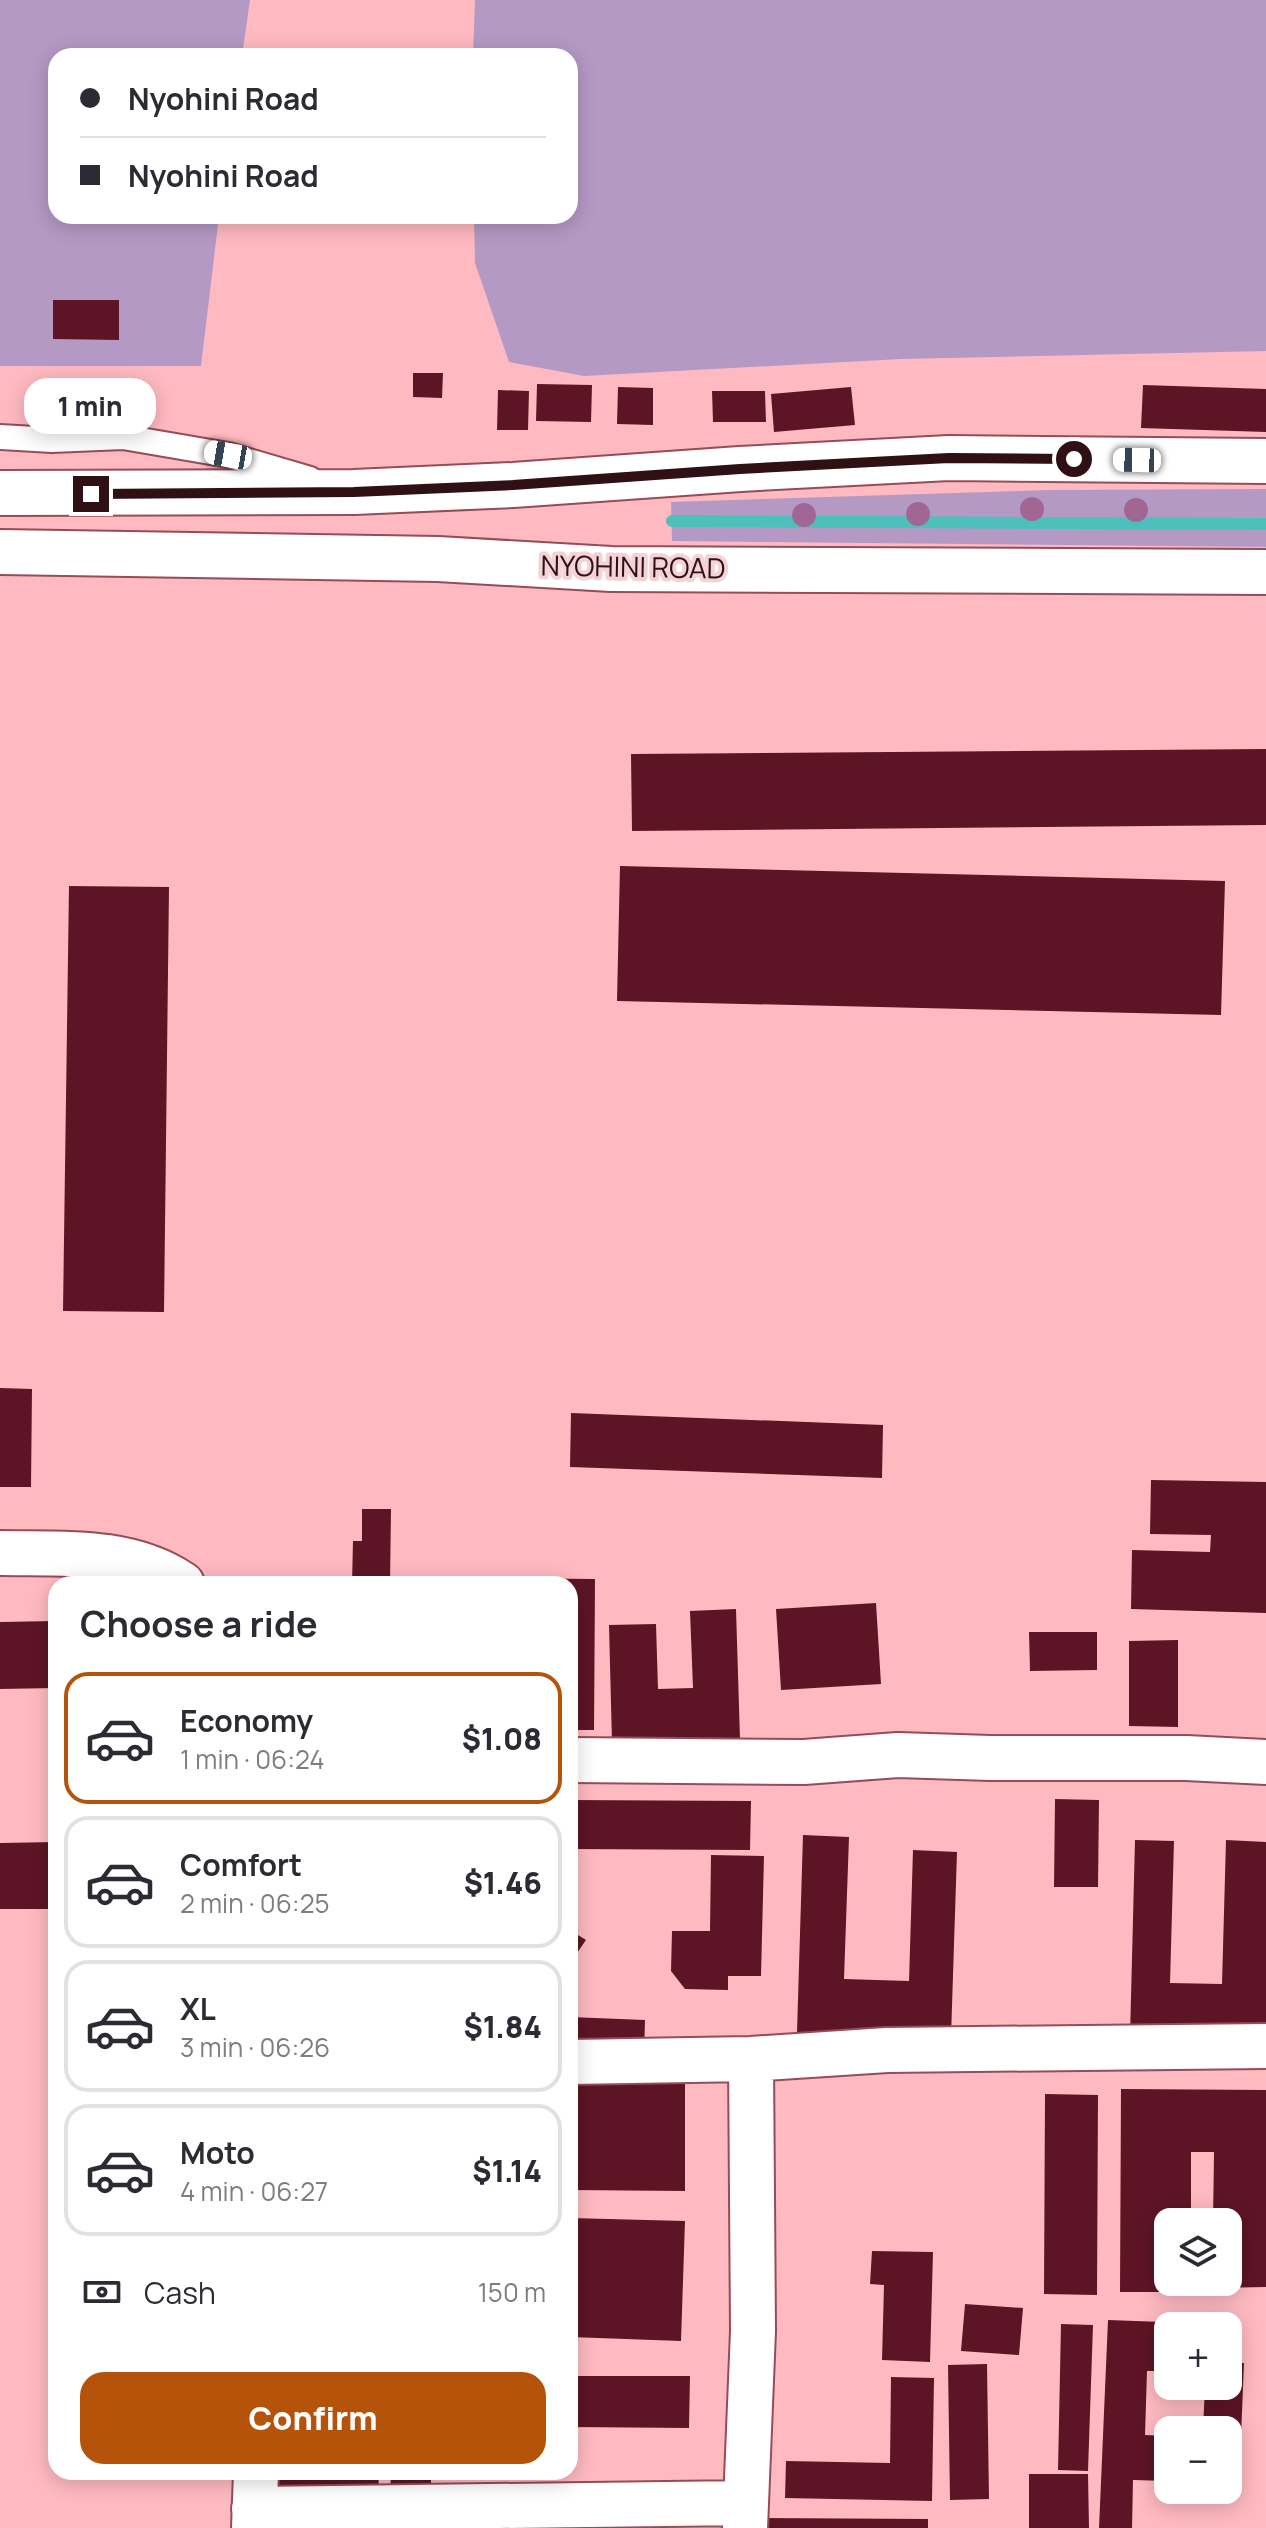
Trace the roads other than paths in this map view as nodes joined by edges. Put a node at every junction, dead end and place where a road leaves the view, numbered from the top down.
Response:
1 (0, 437) edge
2 (1266, 461) edge
3 (354, 492) junction
4 (0, 493) edge
5 (0, 552) edge
6 (1266, 572) edge
7 (0, 1553) edge
8 (170, 1576) edge
9 (578, 1760) edge
10 (1266, 1762) edge
11 (1266, 2046) edge
12 (751, 2059) junction
13 (578, 2062) edge
14 (255, 2503) edge
15 (745, 2515) edge

1 - 3 lane
2 - 3 main road
3 - 4 main road
5 - 6 main road, NYOHINI ROAD
7 - 8 main road
9 - 10 main road
11 - 12 main road
12 - 13 main road
12 - 15 main road
14 - 15 main road

